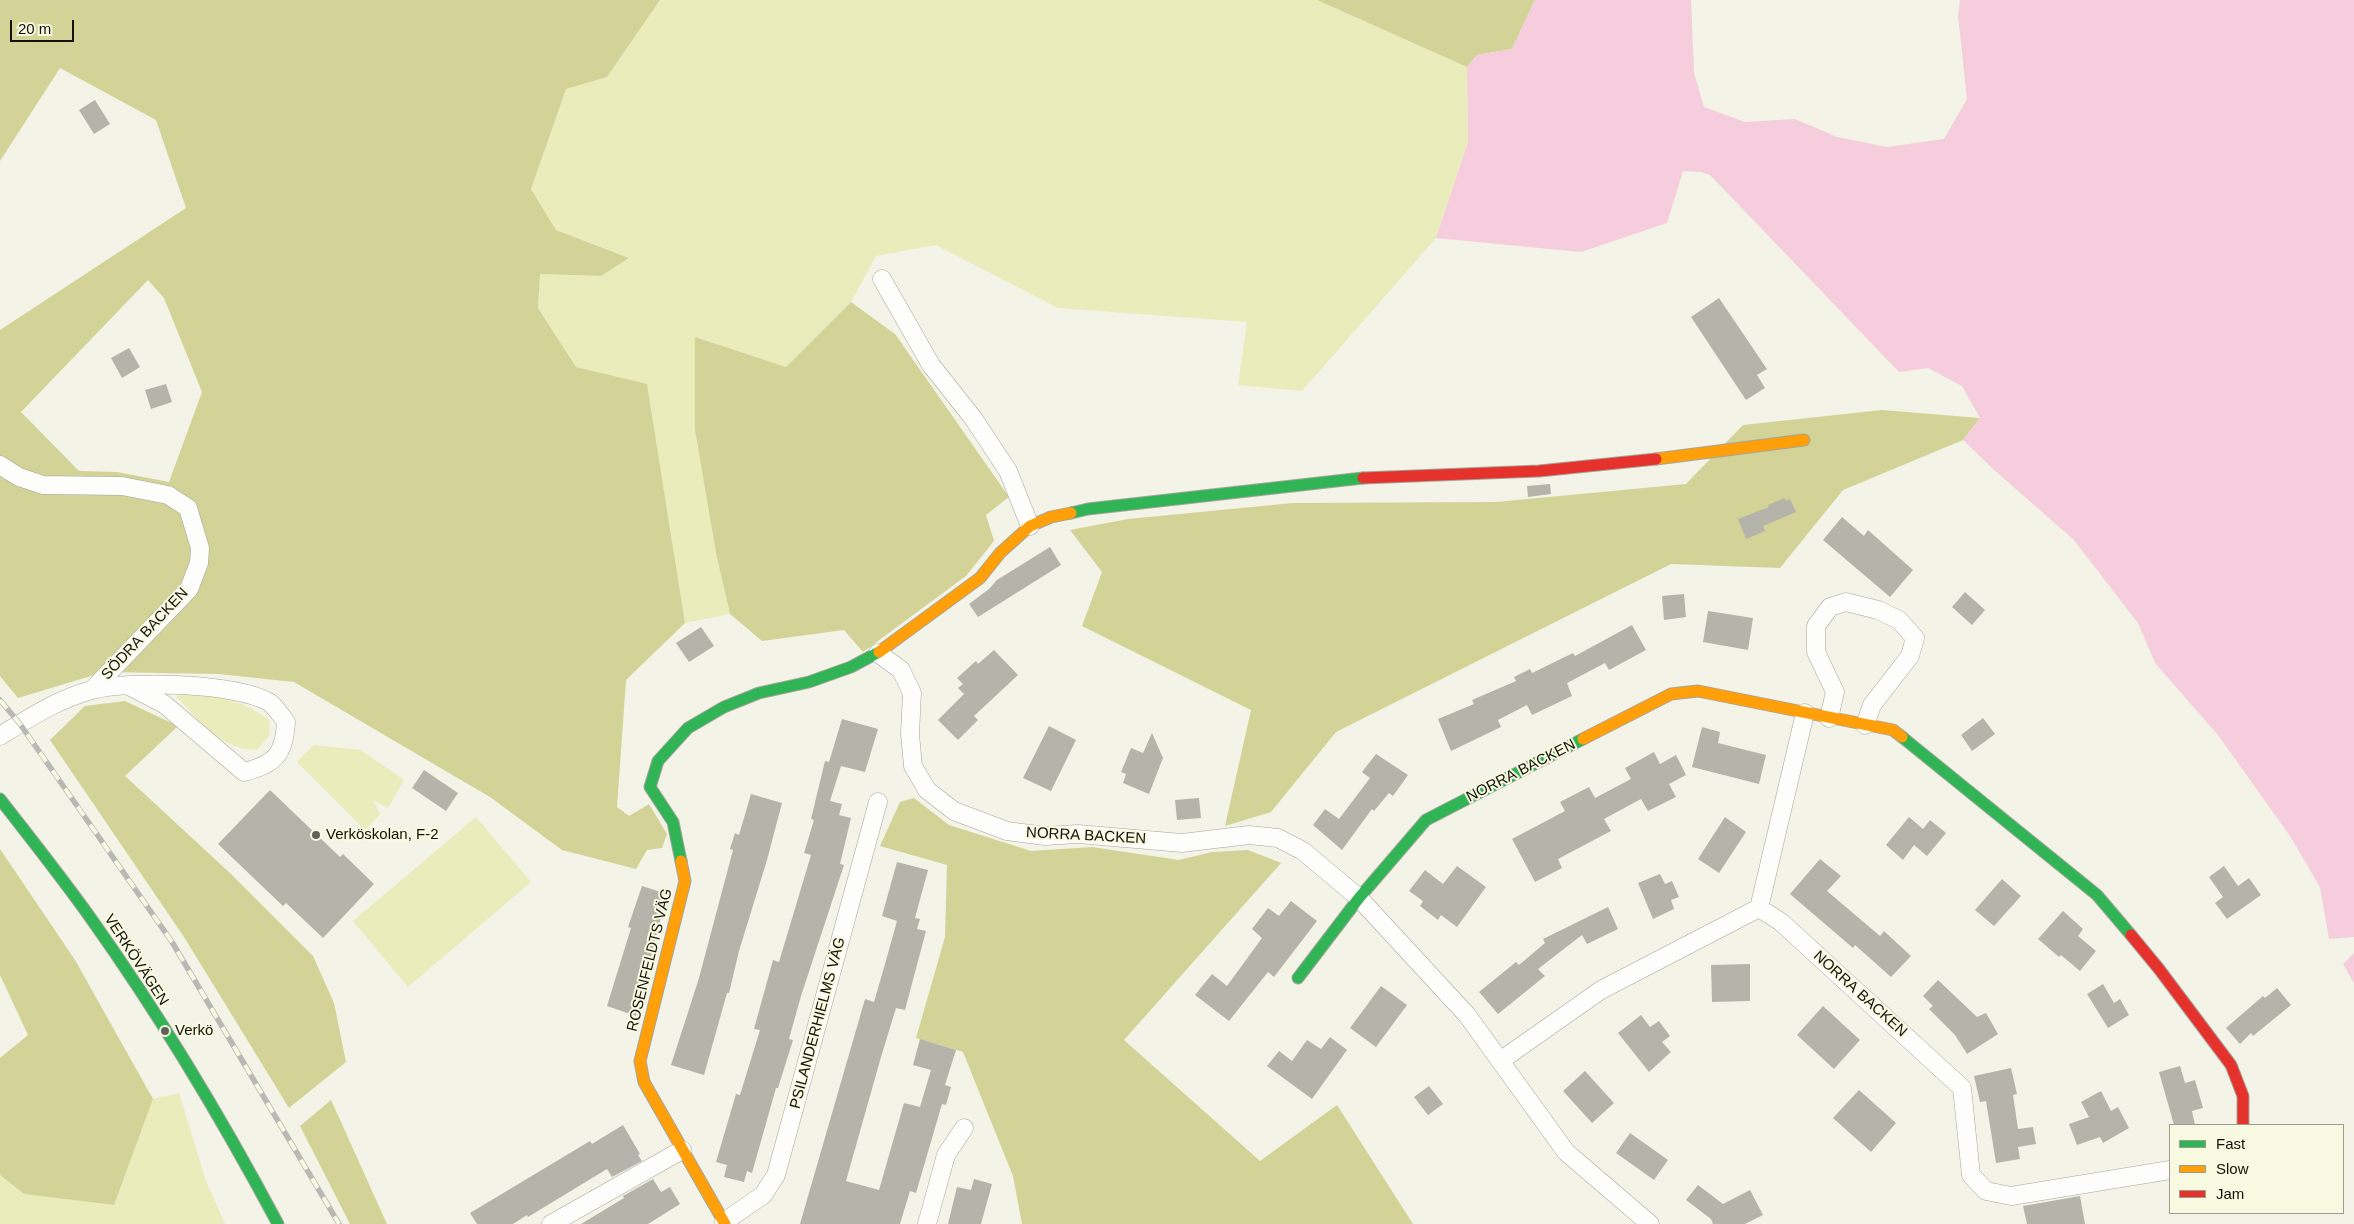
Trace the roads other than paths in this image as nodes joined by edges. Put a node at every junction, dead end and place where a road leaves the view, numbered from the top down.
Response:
1 (882, 279) dead end
2 (1804, 440) dead end
3 (0, 465) edge
4 (1030, 526) junction
5 (878, 653) junction
6 (130, 686) junction
7 (93, 689) junction
8 (1805, 713) junction
9 (1829, 718) junction
10 (1865, 725) junction
11 (0, 736) edge
12 (0, 800) edge
13 (878, 802) dead end
14 (1359, 898) junction
15 (1759, 908) junction
16 (1298, 978) dead end
17 (1500, 1061) junction
18 (2243, 1124) edge
19 (964, 1128) dead end
20 (682, 1150) junction
21 (2169, 1170) edge
22 (725, 1223) edge
23 (278, 1224) edge
24 (551, 1224) edge
25 (927, 1224) edge
26 (1650, 1224) edge

1 - 4 street
2 - 4 street
3 - 7 street, SÖDRA BACKEN
4 - 5 street
5 - 14 street, NORRA BACKEN
5 - 20 street, ROSENFELDTS VÄG
6 - 6 street, SÖDRA BACKEN
6 - 7 street, SÖDRA BACKEN
7 - 11 street, SÖDRA BACKEN
8 - 9 street, NORRA BACKEN
8 - 14 street, NORRA BACKEN
8 - 15 street
9 - 10 street, NORRA BACKEN
9 - 10 street
10 - 18 street, NORRA BACKEN
12 - 23 street, VERKÖVÄGEN
13 - 22 street, PSILANDERHIELMS VÄG
14 - 16 street, NORRA BACKEN
14 - 17 street, NORRA BACKEN
15 - 17 street
15 - 21 street, NORRA BACKEN
17 - 26 street, NORRA BACKEN
19 - 25 street
20 - 22 street, ROSENFELDTS VÄG
20 - 24 street

